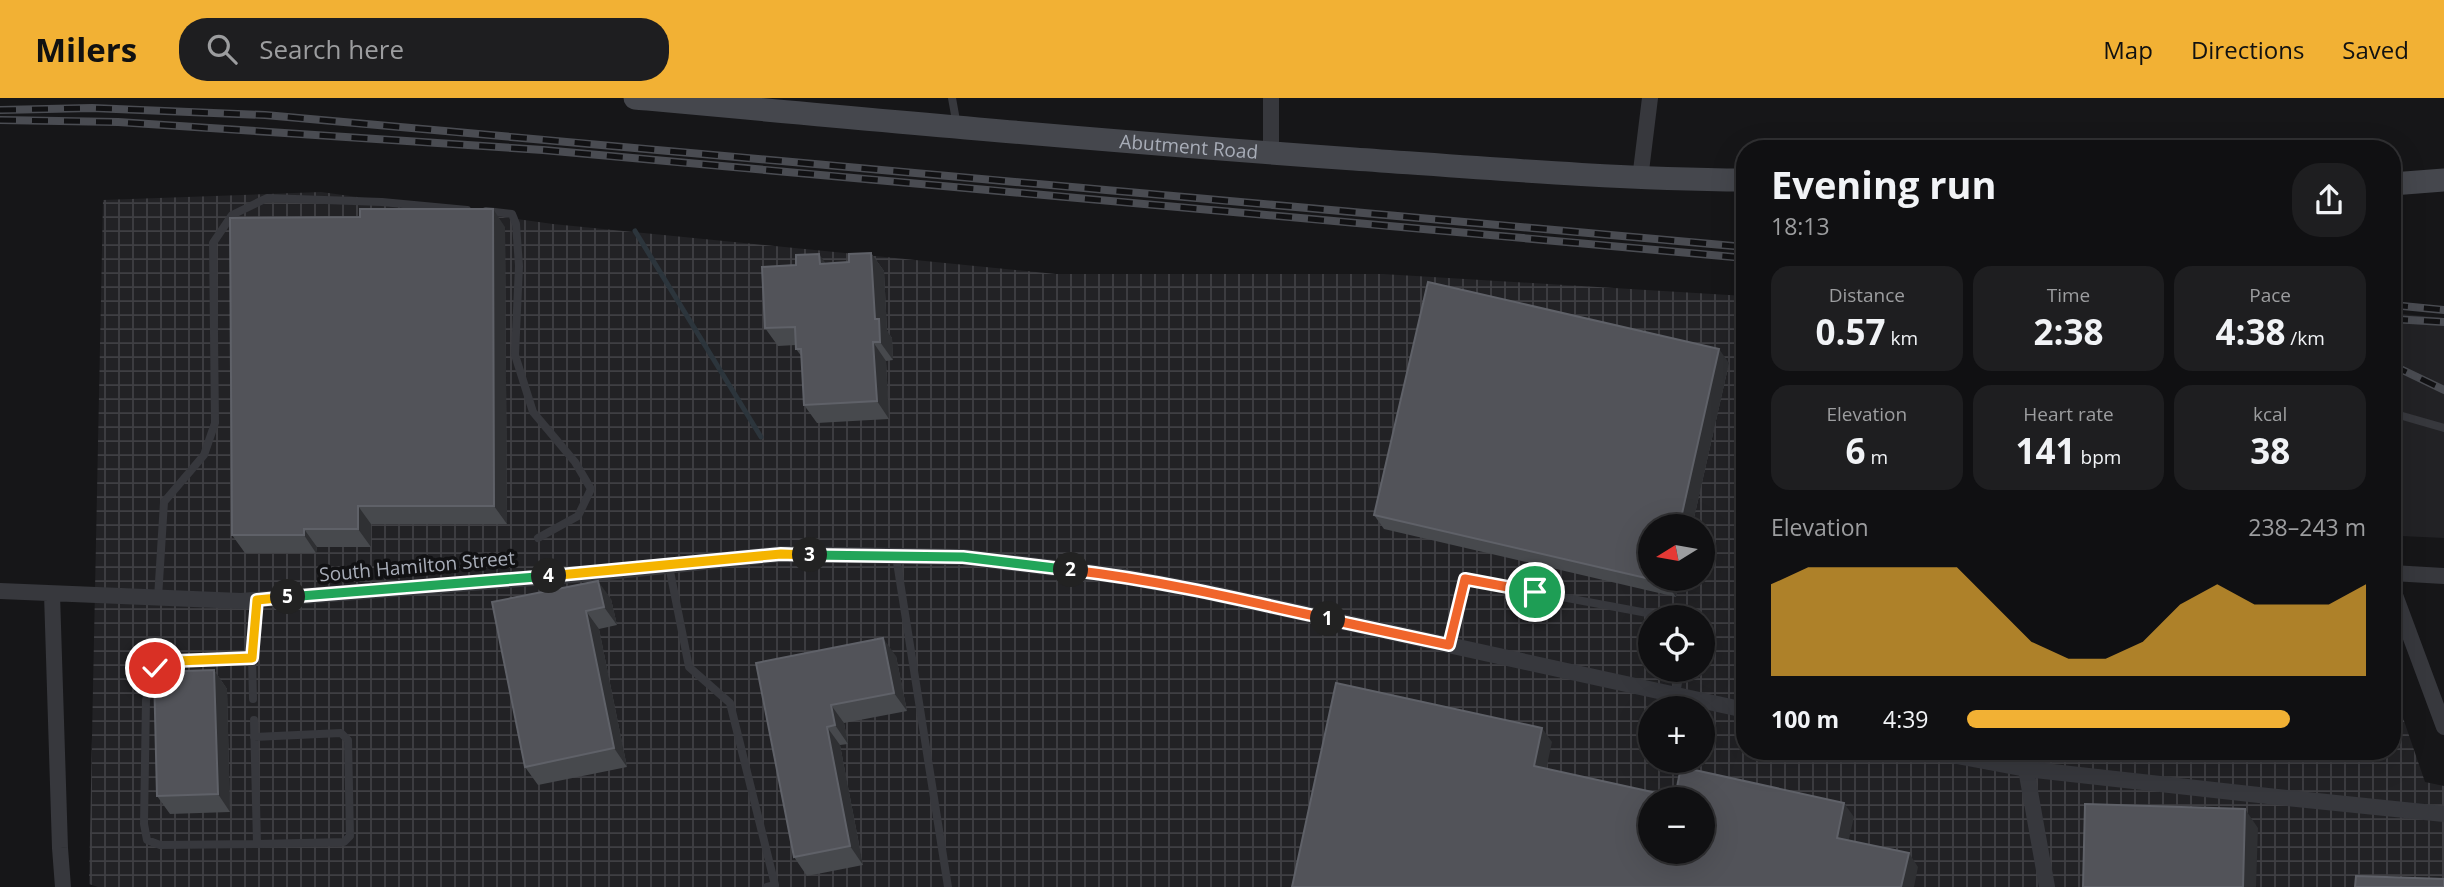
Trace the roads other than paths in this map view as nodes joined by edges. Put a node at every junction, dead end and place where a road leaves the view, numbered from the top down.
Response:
1 (635, 98) edge
2 (952, 98) edge
3 (1270, 98) edge
4 (1650, 98) edge
5 (958, 128) junction
6 (1271, 153) junction
7 (1640, 179) junction
8 (1736, 180) edge
9 (2444, 180) edge
10 (2401, 183) edge
11 (2401, 416) edge
12 (2444, 428) edge
13 (538, 538) dead end
14 (896, 556) junction
15 (669, 566) junction
16 (2401, 574) edge
17 (2444, 576) edge
18 (0, 591) edge
19 (52, 593) junction
20 (158, 598) junction
21 (257, 600) junction
22 (1638, 611) edge
23 (2401, 611) edge
24 (1449, 645) junction
25 (252, 658) junction
26 (1678, 682) edge
27 (1676, 695) junction
28 (253, 699) dead end
29 (1736, 708) edge
30 (254, 720) dead end
31 (2444, 727) edge
32 (254, 737) junction
33 (1978, 760) edge
34 (2026, 769) junction
35 (2444, 814) edge
36 (257, 844) junction
37 (63, 887) edge
38 (766, 887) edge
39 (948, 887) edge
40 (2047, 887) edge

1 - 5 main road, Abutment Road
2 - 5 lane
3 - 6 street
4 - 7 street
5 - 6 main road, Abutment Road
6 - 7 main road, Abutment Road
7 - 8 main road, Abutment Road
9 - 10 main road
11 - 12 lane
13 - 20 lane
14 - 15 street, South Hamilton Street
14 - 24 street, South Hamilton Street
14 - 39 lane
15 - 21 street, South Hamilton Street
15 - 38 lane
16 - 17 street
18 - 19 street, South Hamilton Street
19 - 20 street, South Hamilton Street
19 - 37 street
20 - 21 street, South Hamilton Street
21 - 25 lane
22 - 24 lane
23 - 31 street
24 - 27 street, South Hamilton Street
25 - 28 lane
25 - 36 lane
26 - 27 lane
27 - 29 street, South Hamilton Street
30 - 32 lane
32 - 36 lane
32 - 36 lane
33 - 34 street
34 - 35 street
34 - 40 street

